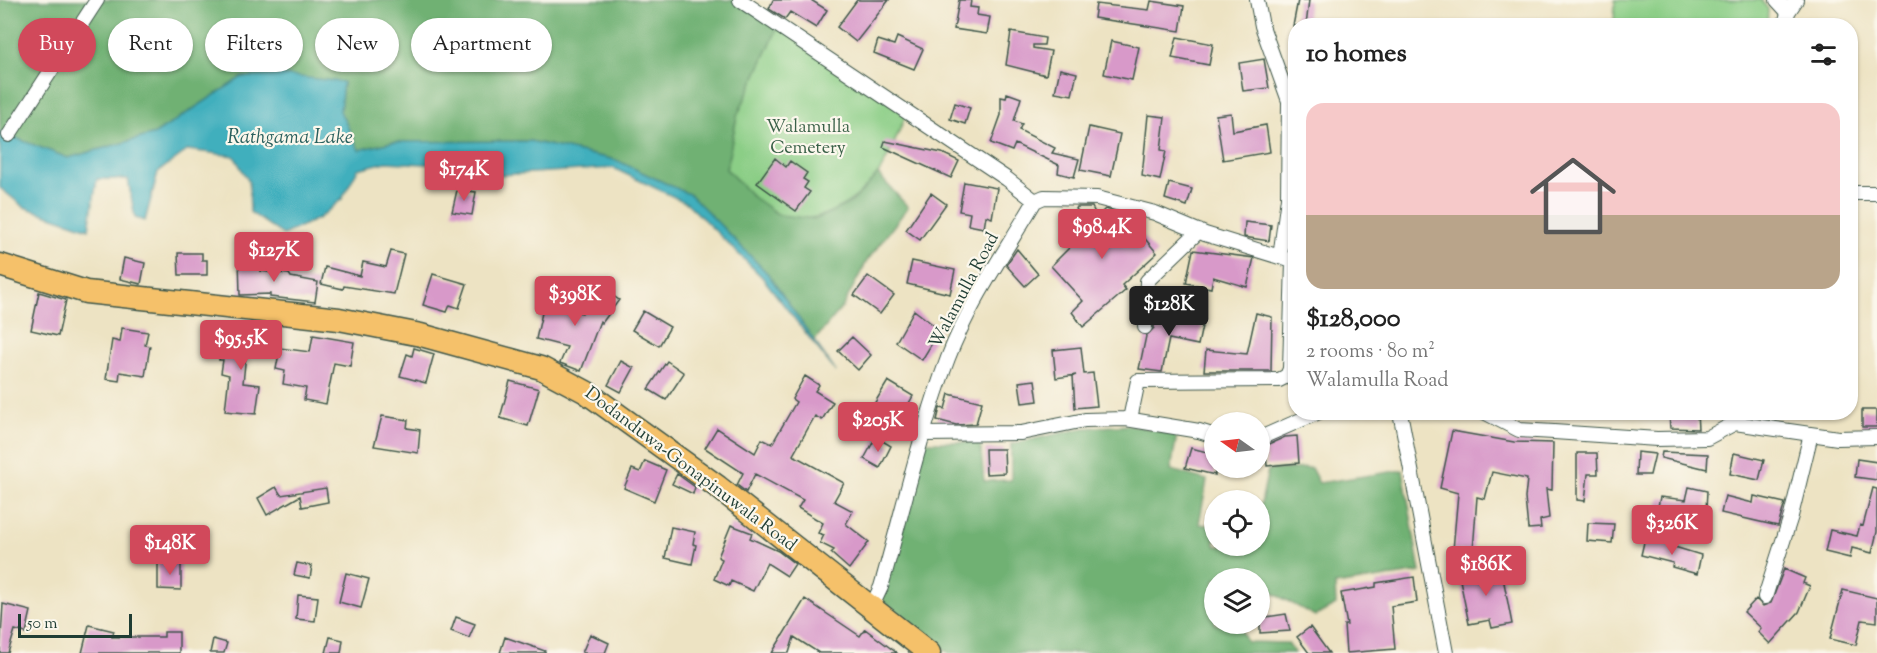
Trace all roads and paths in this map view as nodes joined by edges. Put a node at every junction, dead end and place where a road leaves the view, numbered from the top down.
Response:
1 (97, 0) edge
2 (740, 0) edge
3 (1257, 0) edge
4 (1777, 0) edge
5 (1796, 0) edge
6 (760, 6) edge
7 (1786, 18) edge
8 (1787, 18) edge
9 (1288, 98) edge
10 (9, 135) dead end
11 (1858, 193) edge
12 (1877, 193) edge
13 (1035, 201) junction
14 (1199, 231) junction
15 (1288, 259) edge
16 (0, 265) edge
17 (1145, 327) dead end
18 (1288, 374) edge
19 (1130, 419) junction
20 (1301, 420) edge
21 (1402, 420) edge
22 (1500, 420) edge
23 (923, 434) junction
24 (1204, 434) edge
25 (1270, 434) edge
26 (1811, 434) junction
27 (1877, 437) edge
28 (1765, 597) dead end
29 (871, 608) junction
30 (929, 653) edge
31 (1446, 653) edge

1 - 10 street
2 - 6 street
3 - 9 street
4 - 7 street
5 - 8 street
6 - 13 street
11 - 12 street
13 - 14 street
13 - 23 street, Walamulla Road
14 - 15 street
14 - 17 street
16 - 29 main road, Dodanduwa-Gonapinuwala Road
18 - 19 street
19 - 23 street
19 - 24 street
20 - 25 street
21 - 31 street
22 - 26 street
23 - 29 street, Walamulla Road
26 - 27 street
26 - 28 street
29 - 30 main road, Dodanduwa-Gonapinuwala Road

